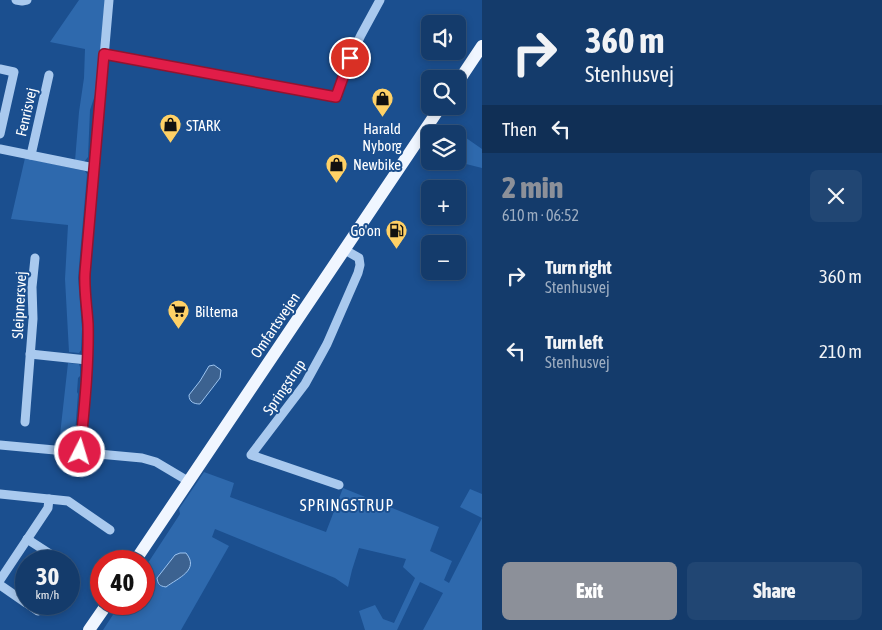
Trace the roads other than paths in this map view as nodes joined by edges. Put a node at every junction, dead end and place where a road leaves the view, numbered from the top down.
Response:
1 (16, 0) edge
2 (27, 0) edge
3 (109, 0) edge
4 (380, 0) edge
5 (482, 46) edge
6 (104, 54) junction
7 (0, 69) edge
8 (466, 70) edge
9 (49, 75) dead end
10 (435, 115) edge
11 (1, 122) edge
12 (0, 134) edge
13 (0, 149) edge
14 (31, 155) junction
15 (94, 168) junction
16 (345, 250) junction
17 (35, 258) dead end
18 (30, 354) junction
19 (87, 360) junction
20 (25, 422) dead end
21 (0, 444) edge
22 (80, 452) junction
23 (188, 481) junction
24 (339, 485) dead end
25 (0, 494) edge
26 (49, 499) junction
27 (110, 530) dead end
28 (27, 540) junction
29 (43, 550) edge
30 (142, 550) edge
31 (0, 580) edge
32 (0, 585) edge
33 (15, 595) edge
34 (99, 615) edge
35 (89, 630) edge

1 - 2 street
3 - 6 street
4 - 6 street
5 - 8 main road
6 - 15 street
7 - 11 street, Fenrisvej
9 - 14 street, Fenrisvej
10 - 16 main road, Omfartsvejen
11 - 12 street, Fenrisvej
13 - 14 street, Fenrisvej
14 - 15 street, Fenrisvej
15 - 19 street
16 - 23 main road, Omfartsvejen
16 - 24 street, Springstrup
17 - 18 street, Sleipnersvej
18 - 19 street, Sleipnersvej
18 - 20 street, Sleipnersvej
19 - 22 street
21 - 22 street
22 - 23 street
23 - 30 main road, Omfartsvejen
25 - 26 street
26 - 27 street
26 - 28 street
28 - 29 street
28 - 31 street
32 - 33 street
34 - 35 main road

